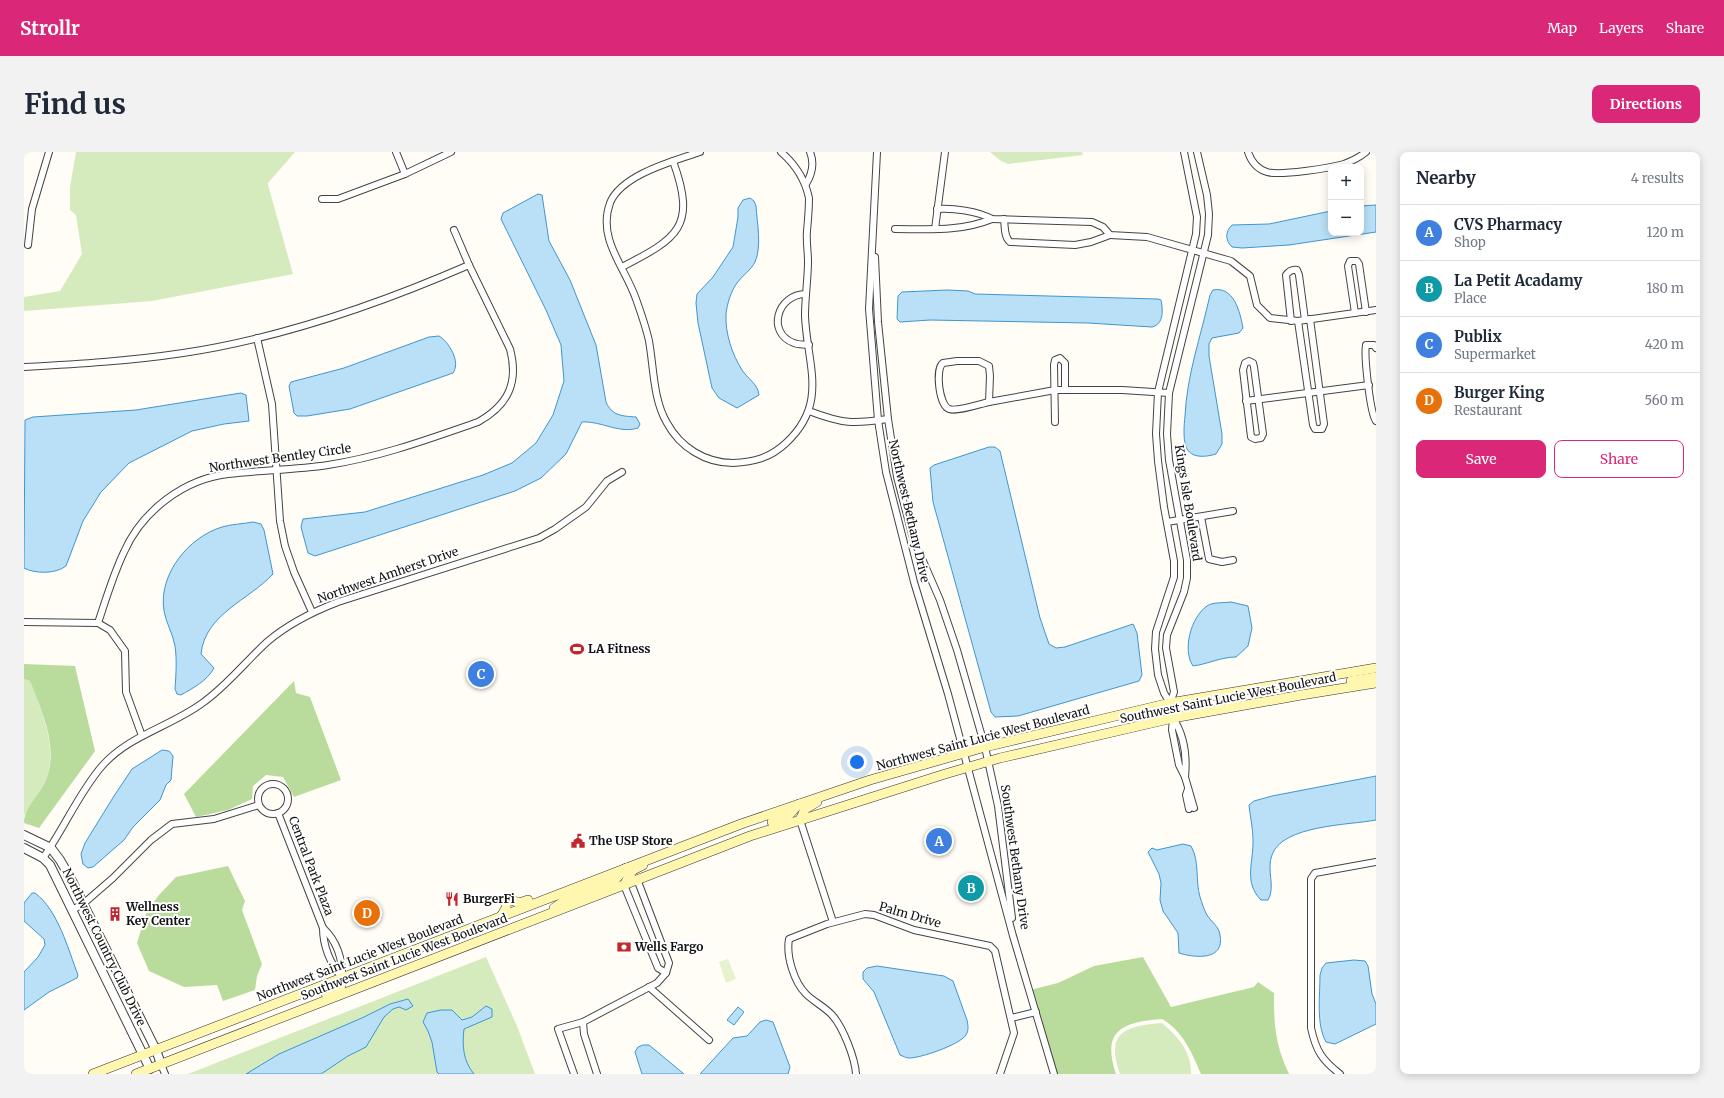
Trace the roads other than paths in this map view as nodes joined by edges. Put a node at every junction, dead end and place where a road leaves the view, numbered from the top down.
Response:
1 (49, 152) edge
2 (396, 152) edge
3 (451, 152) edge
4 (700, 152) edge
5 (781, 152) edge
6 (810, 152) edge
7 (877, 152) edge
8 (945, 152) edge
9 (1184, 152) edge
10 (1197, 152) edge
11 (1248, 152) edge
12 (1366, 152) edge
13 (673, 161) junction
14 (406, 174) junction
15 (806, 184) junction
16 (322, 199) dead end
17 (937, 209) junction
18 (992, 219) junction
19 (1004, 219) junction
20 (874, 220) junction
21 (895, 229) dead end
22 (935, 229) junction
23 (454, 230) dead end
24 (1110, 235) junction
25 (28, 245) dead end
26 (1192, 251) junction
27 (1204, 254) junction
28 (468, 265) junction
29 (622, 267) junction
30 (806, 294) junction
31 (1376, 310) edge
32 (1366, 312) junction
33 (1355, 313) junction
34 (1308, 319) junction
35 (1294, 321) junction
36 (257, 338) junction
37 (809, 345) junction
38 (1376, 348) edge
39 (24, 367) edge
40 (1369, 385) junction
41 (1055, 390) junction
42 (1065, 390) junction
43 (1320, 391) junction
44 (1158, 392) junction
45 (1308, 392) junction
46 (1169, 393) junction
47 (1259, 400) junction
48 (1246, 401) junction
49 (989, 402) junction
50 (810, 412) junction
51 (888, 419) junction
52 (878, 420) junction
53 (1376, 421) edge
54 (1055, 422) dead end
55 (276, 470) junction
56 (622, 472) dead end
57 (1234, 511) dead end
58 (1201, 517) junction
59 (1179, 520) junction
60 (1167, 522) junction
61 (1233, 560) dead end
62 (312, 612) junction
63 (24, 622) edge
64 (98, 623) junction
65 (1376, 668) edge
66 (1376, 677) edge
67 (1376, 683) edge
68 (1330, 690) junction
69 (1170, 703) junction
70 (1173, 718) junction
71 (142, 736) junction
72 (985, 747) junction
73 (963, 753) junction
74 (988, 761) junction
75 (968, 767) junction
76 (842, 790) junction
77 (800, 803) junction
78 (259, 805) junction
79 (1192, 809) dead end
80 (278, 813) junction
81 (800, 820) junction
82 (24, 835) edge
83 (721, 846) junction
84 (24, 848) edge
85 (51, 848) junction
86 (668, 851) junction
87 (43, 858) junction
88 (1376, 862) edge
89 (626, 867) junction
90 (638, 879) junction
91 (624, 885) junction
92 (576, 887) junction
93 (83, 904) junction
94 (648, 906) junction
95 (72, 910) junction
96 (635, 911) junction
97 (502, 915) junction
98 (547, 915) junction
99 (833, 922) junction
100 (324, 928) junction
101 (662, 945) junction
102 (1017, 947) junction
103 (650, 949) junction
104 (666, 973) junction
105 (342, 978) junction
106 (650, 987) junction
107 (1036, 1012) junction
108 (290, 1014) junction
109 (1011, 1018) junction
110 (583, 1022) junction
111 (709, 1040) dead end
112 (156, 1050) junction
113 (144, 1055) junction
114 (161, 1064) junction
115 (151, 1071) edge
116 (93, 1074) edge
117 (136, 1074) edge
118 (164, 1074) edge
119 (574, 1074) edge
120 (597, 1074) edge
121 (856, 1074) edge
122 (1000, 1074) edge
123 (1054, 1074) edge
124 (1340, 1074) edge

1 - 25 street
2 - 14 street
3 - 14 street
4 - 13 street
5 - 15 street
6 - 15 street
7 - 20 street, Northwest Bethany Drive
8 - 17 street
9 - 26 street, Kings Isle Boulevard
10 - 27 street, Kings Isle Boulevard
11 - 12 street
13 - 29 street
13 - 29 street
14 - 16 street
15 - 30 street
17 - 18 street
17 - 22 street
18 - 19 street
18 - 22 street
19 - 24 street
19 - 24 street
20 - 51 street, Northwest Bethany Drive
20 - 52 street, Northwest Bethany Drive
21 - 22 street
23 - 28 street, Northwest Bentley Circle
24 - 26 street
26 - 27 street
26 - 44 street, Kings Isle Boulevard
27 - 35 street
27 - 46 street, Kings Isle Boulevard
28 - 36 street
28 - 55 street, Northwest Bentley Circle
29 - 50 street
30 - 37 street
30 - 37 street
31 - 32 street
32 - 33 street
32 - 33 street
33 - 34 street
34 - 35 street
34 - 35 street
34 - 43 street
35 - 45 street
36 - 39 street
36 - 55 street
37 - 50 street
38 - 40 street
40 - 43 street
40 - 53 street
41 - 42 street
41 - 42 street
41 - 49 street
41 - 54 street
42 - 44 street
43 - 45 street
43 - 45 street
44 - 46 street
44 - 60 street, Kings Isle Boulevard
45 - 47 street
46 - 59 street, Kings Isle Boulevard
47 - 48 street
47 - 48 street
47 - 48 street
49 - 49 street
50 - 52 street
51 - 52 street
51 - 72 street, Northwest Bethany Drive
52 - 73 street, Northwest Bethany Drive
55 - 62 street
55 - 64 street, Northwest Bentley Circle
56 - 62 street, Northwest Amherst Drive
57 - 58 street
58 - 59 street
58 - 61 street
59 - 60 street
59 - 69 street, Kings Isle Boulevard
60 - 69 street, Kings Isle Boulevard
62 - 71 street, Northwest Amherst Drive
63 - 64 street
64 - 71 street
65 - 69 main road, Northwest Saint Lucie West Boulevard
66 - 68 main road
67 - 68 main road, Southwest Saint Lucie West Boulevard
68 - 70 main road, Southwest Saint Lucie West Boulevard
69 - 70 street
69 - 72 main road, Northwest Saint Lucie West Boulevard
70 - 74 main road, Southwest Saint Lucie West Boulevard
70 - 79 street
71 - 85 street, Northwest Amherst Drive
72 - 73 main road, Northwest Saint Lucie West Boulevard
72 - 74 street, Southwest Bethany Drive
73 - 75 street, Southwest Bethany Drive
73 - 76 main road, Northwest Saint Lucie West Boulevard
74 - 75 main road, Southwest Saint Lucie West Boulevard
74 - 102 street, Southwest Bethany Drive
75 - 81 main road, Southwest Saint Lucie West Boulevard
75 - 102 street, Southwest Bethany Drive
76 - 77 main road, Northwest Saint Lucie West Boulevard
76 - 81 main road
77 - 83 main road
77 - 86 main road, Northwest Saint Lucie West Boulevard
78 - 80 street
78 - 80 street
78 - 93 street
80 - 100 street, Central Park Plaza
81 - 83 main road, Southwest Saint Lucie West Boulevard
81 - 99 street
82 - 85 street
83 - 90 main road, Southwest Saint Lucie West Boulevard
84 - 87 street, Northwest Country Club Drive
85 - 87 street, Northwest Amherst Drive
85 - 93 street, Northwest Country Club Drive
86 - 89 main road, Northwest Saint Lucie West Boulevard
86 - 91 main road
87 - 95 street, Northwest Country Club Drive
88 - 124 street
89 - 92 main road, Northwest Saint Lucie West Boulevard
89 - 98 main road
90 - 91 main road, Southwest Saint Lucie West Boulevard
90 - 94 street
91 - 96 street
91 - 98 main road, Southwest Saint Lucie West Boulevard
92 - 97 main road, Northwest Saint Lucie West Boulevard
92 - 97 main road
93 - 95 street
93 - 112 street, Northwest Country Club Drive
94 - 96 street
94 - 101 street
95 - 113 street, Northwest Country Club Drive
96 - 103 street
97 - 105 main road, Northwest Saint Lucie West Boulevard
98 - 108 main road, Southwest Saint Lucie West Boulevard
99 - 109 street, Palm Drive
99 - 121 street, Palm Drive
100 - 105 street, Central Park Plaza
100 - 105 street, Central Park Plaza
101 - 103 street
101 - 104 street
102 - 107 street, Southwest Bethany Drive
103 - 104 street
104 - 106 street
105 - 108 main road
105 - 112 main road, Northwest Saint Lucie West Boulevard
106 - 110 street
106 - 111 street
107 - 109 street
107 - 123 street, Southwest Bethany Drive
108 - 114 main road, Southwest Saint Lucie West Boulevard
109 - 122 street, Palm Drive
110 - 119 street
110 - 120 street
112 - 113 main road, Northwest Saint Lucie West Boulevard
112 - 114 street, Northwest Country Club Drive
113 - 115 street, Northwest Country Club Drive
113 - 116 main road, Northwest Saint Lucie West Boulevard
114 - 115 main road, Southwest Saint Lucie West Boulevard
114 - 118 street
115 - 117 main road, Southwest Saint Lucie West Boulevard

